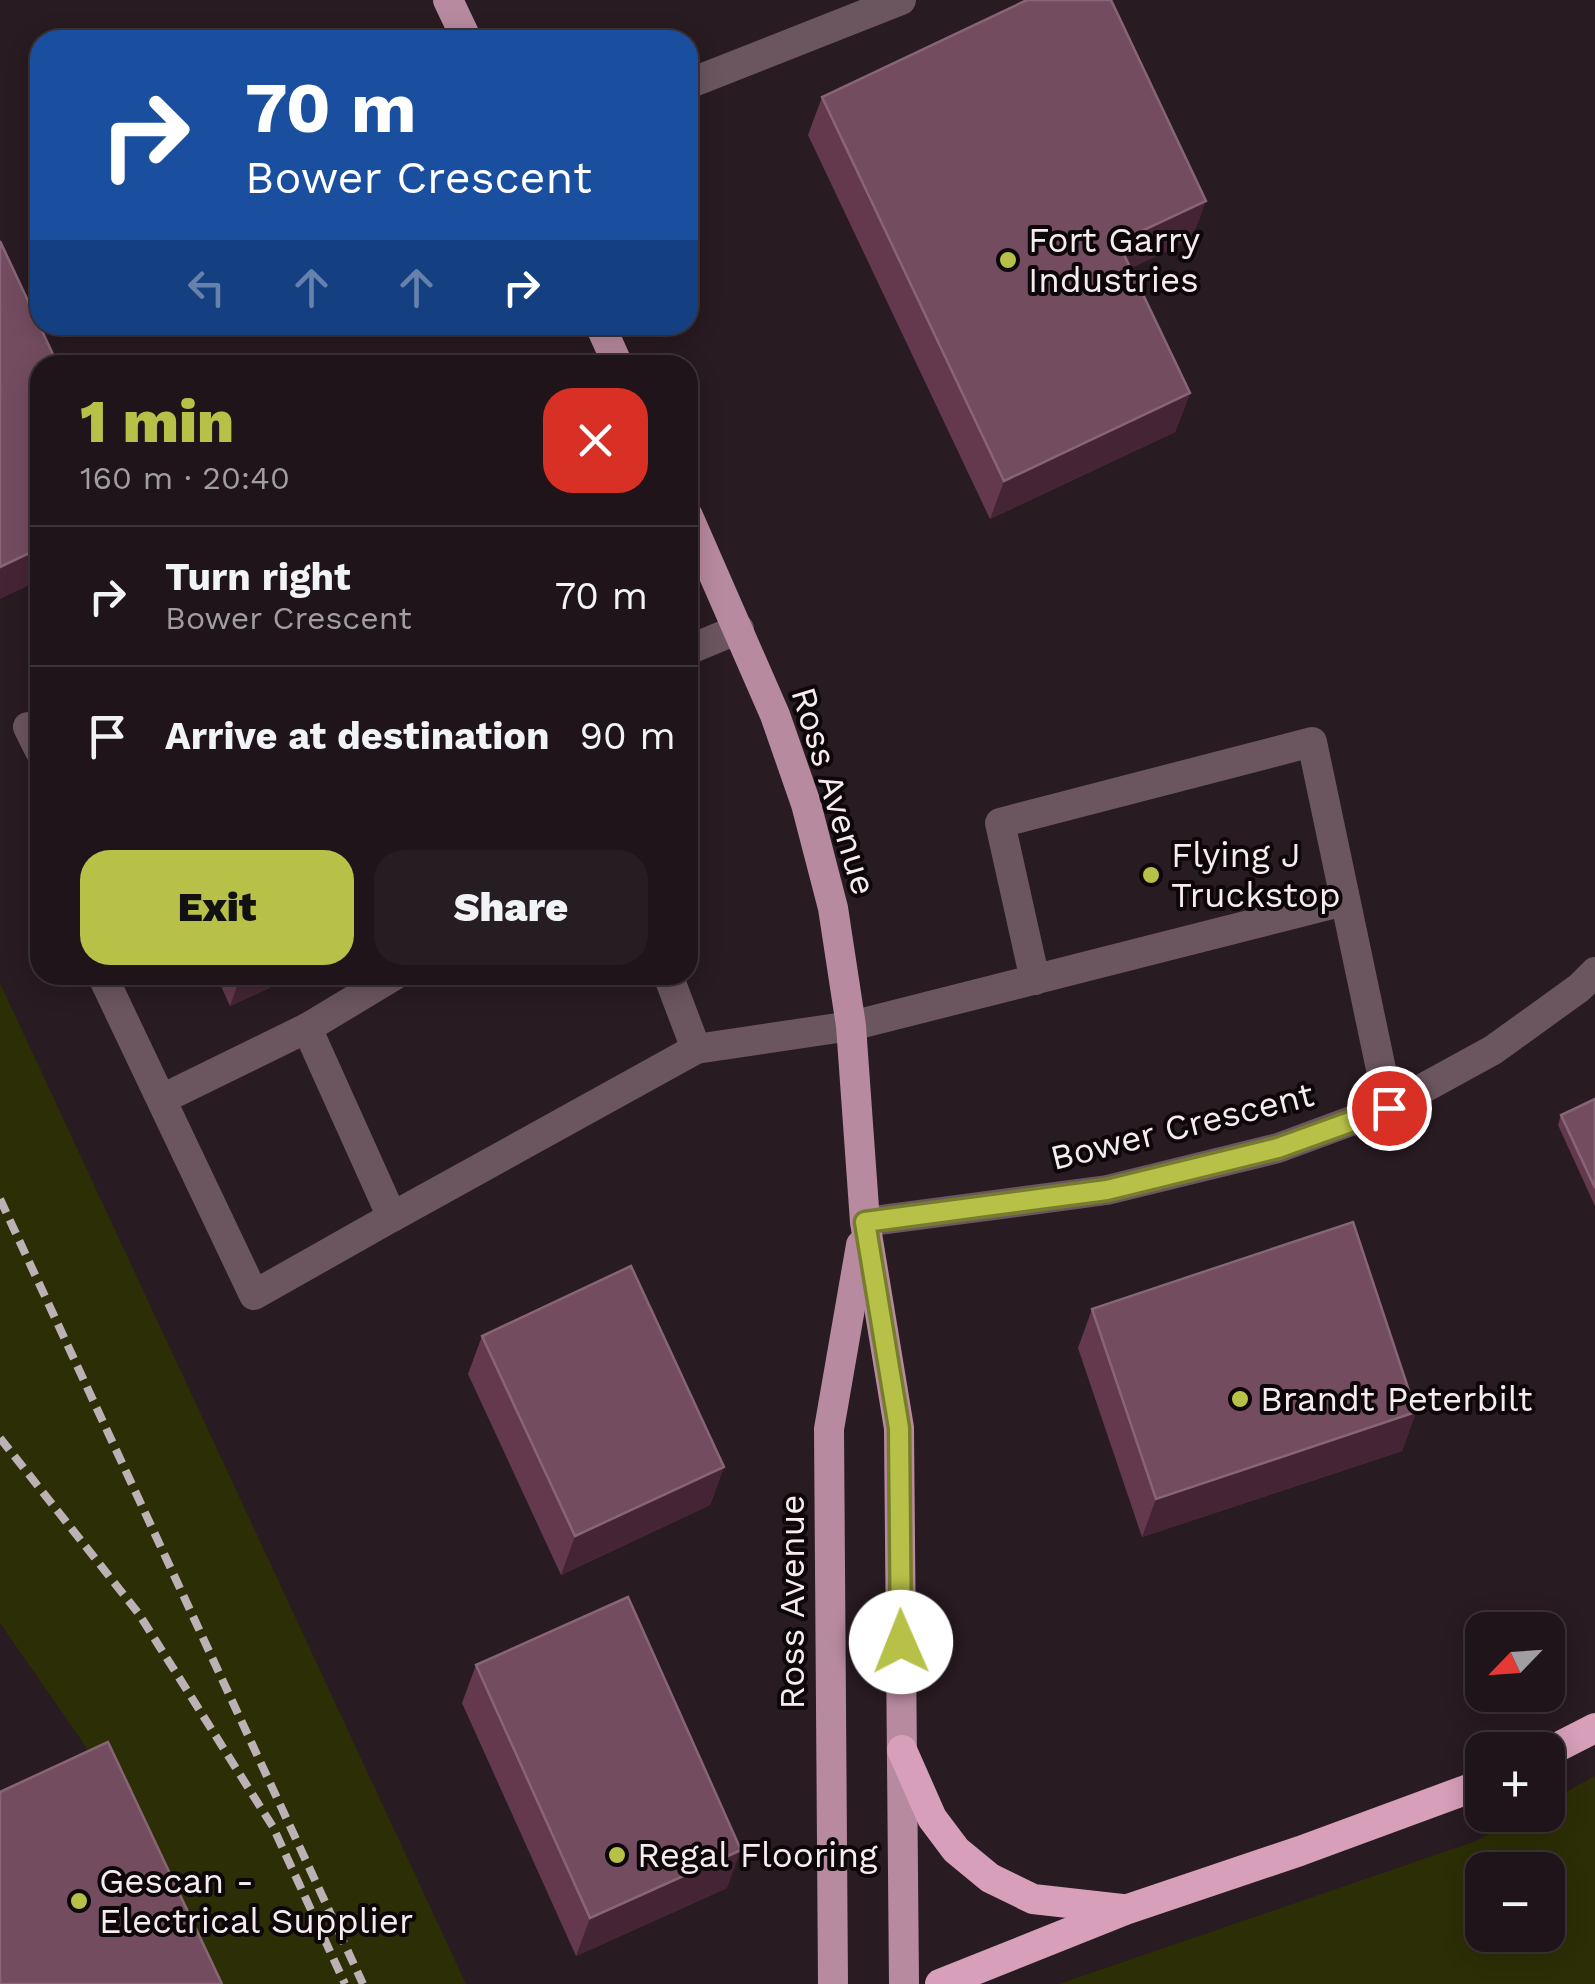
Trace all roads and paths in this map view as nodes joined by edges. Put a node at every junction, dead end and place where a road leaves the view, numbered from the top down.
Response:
1 (448, 0) edge
2 (902, 0) edge
3 (462, 30) edge
4 (698, 80) edge
5 (698, 539) edge
6 (738, 629) junction
7 (698, 646) edge
8 (1344, 901) junction
9 (1595, 972) edge
10 (1036, 980) junction
11 (107, 985) edge
12 (378, 985) edge
13 (672, 985) edge
14 (851, 1026) junction
15 (307, 1028) junction
16 (696, 1049) junction
17 (162, 1099) junction
18 (1389, 1108) junction
19 (392, 1217) junction
20 (865, 1222) junction
21 (1595, 1728) edge
22 (1565, 1743) edge
23 (902, 1750) junction
24 (1465, 1790) edge
25 (1125, 1910) junction
26 (833, 1984) edge
27 (904, 1984) edge
28 (940, 1984) edge

1 - 3 main road
2 - 4 street
5 - 6 main road, Ross Avenue
6 - 7 street
6 - 14 main road, Ross Avenue
8 - 10 street
8 - 10 street
8 - 18 street
9 - 18 street, Bower Crescent
10 - 14 street
11 - 17 street
12 - 15 street
13 - 16 street
14 - 16 street
14 - 20 main road, Ross Avenue
15 - 17 street
15 - 19 street
16 - 19 street
17 - 19 street
18 - 20 street, Bower Crescent
20 - 23 main road, Ross Avenue
20 - 26 main road, Ross Avenue
21 - 22 highway
23 - 25 highway
23 - 27 main road, Ross Avenue
24 - 25 highway
25 - 28 highway

